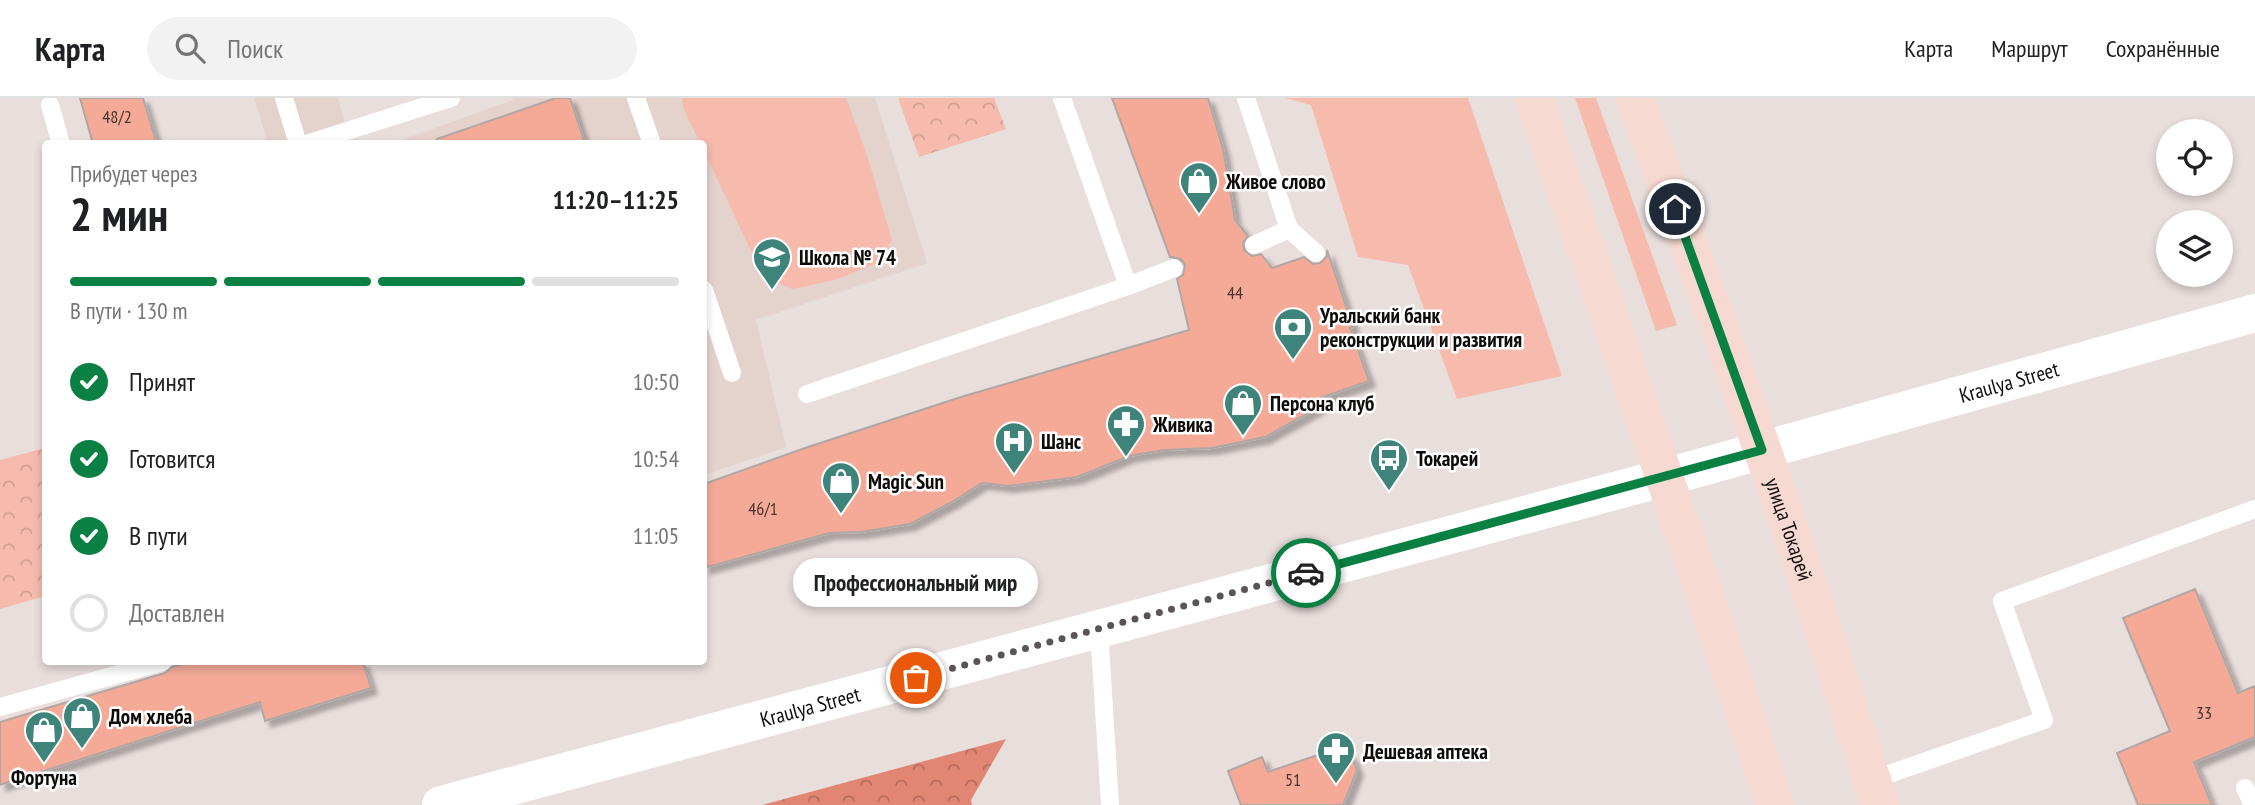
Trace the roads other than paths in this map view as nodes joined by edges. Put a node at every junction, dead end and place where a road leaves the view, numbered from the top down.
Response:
1 (284, 98) edge
2 (451, 98) edge
3 (636, 98) edge
4 (1062, 98) edge
5 (1246, 98) edge
6 (1534, 98) edge
7 (1635, 98) edge
8 (50, 105) dead end
9 (60, 140) edge
10 (297, 140) edge
11 (319, 140) edge
12 (651, 140) edge
13 (1289, 229) junction
14 (1254, 245) dead end
15 (1316, 253) dead end
16 (1174, 268) dead end
17 (1128, 286) junction
18 (707, 299) edge
19 (2255, 313) edge
20 (732, 373) dead end
21 (807, 394) dead end
22 (1762, 450) junction
23 (1663, 478) junction
24 (2255, 509) edge
25 (1100, 629) junction
26 (151, 665) edge
27 (0, 707) edge
28 (2245, 788) dead end
29 (1876, 792) edge
30 (441, 805) edge
31 (1110, 805) edge
32 (1775, 805) edge
33 (2253, 805) edge

1 - 10 lane
2 - 11 lane
3 - 12 lane
4 - 17 lane
5 - 13 lane
6 - 23 main road
7 - 22 main road, улица Токарей
8 - 9 lane
13 - 14 lane
13 - 15 lane
16 - 17 lane
17 - 21 lane
18 - 20 lane
19 - 22 main road, Kraulya Street
22 - 23 main road, Kraulya Street
22 - 29 main road, улица Токарей
23 - 25 main road, Kraulya Street
23 - 32 main road
24 - 29 lane
25 - 30 main road, Kraulya Street
25 - 31 lane
26 - 27 lane
28 - 33 lane

